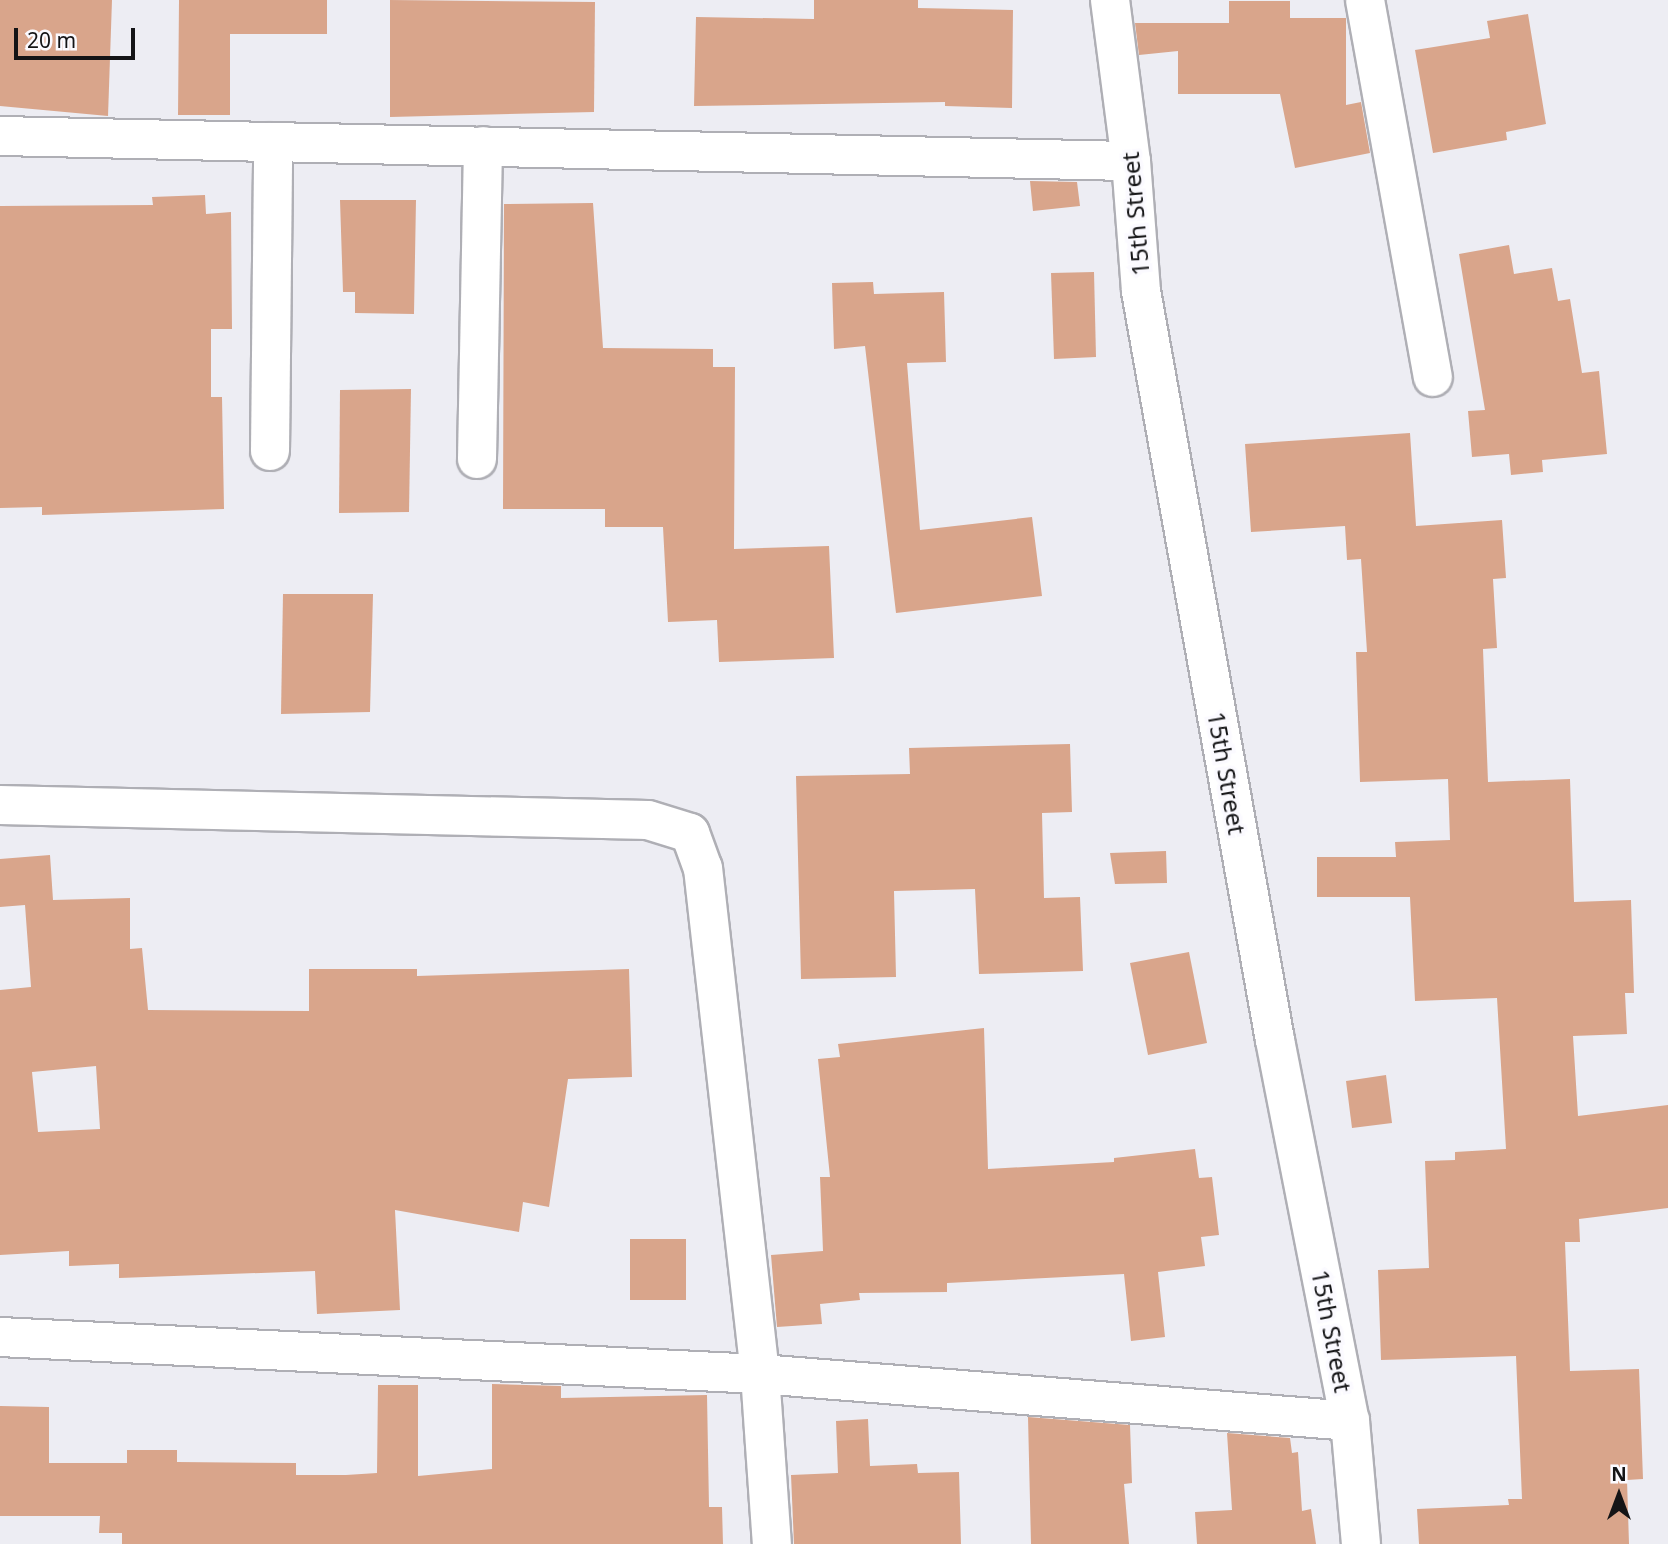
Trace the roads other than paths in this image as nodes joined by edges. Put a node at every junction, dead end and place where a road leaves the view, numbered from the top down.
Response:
1 (1110, 0) edge
2 (1365, 0) edge
3 (0, 136) edge
4 (273, 142) junction
5 (483, 146) junction
6 (1131, 161) junction
7 (1433, 377) dead end
8 (270, 451) dead end
9 (477, 459) dead end
10 (0, 805) edge
11 (0, 1337) edge
12 (760, 1374) junction
13 (1350, 1421) junction
14 (772, 1544) edge
15 (1362, 1544) edge

1 - 6 street, 15th Street
2 - 7 street
3 - 4 street
4 - 5 street
4 - 8 street
5 - 6 street
5 - 9 street
6 - 13 street, 15th Street
10 - 12 street
11 - 12 street
12 - 13 street
12 - 14 street
13 - 15 street, 15th Street

